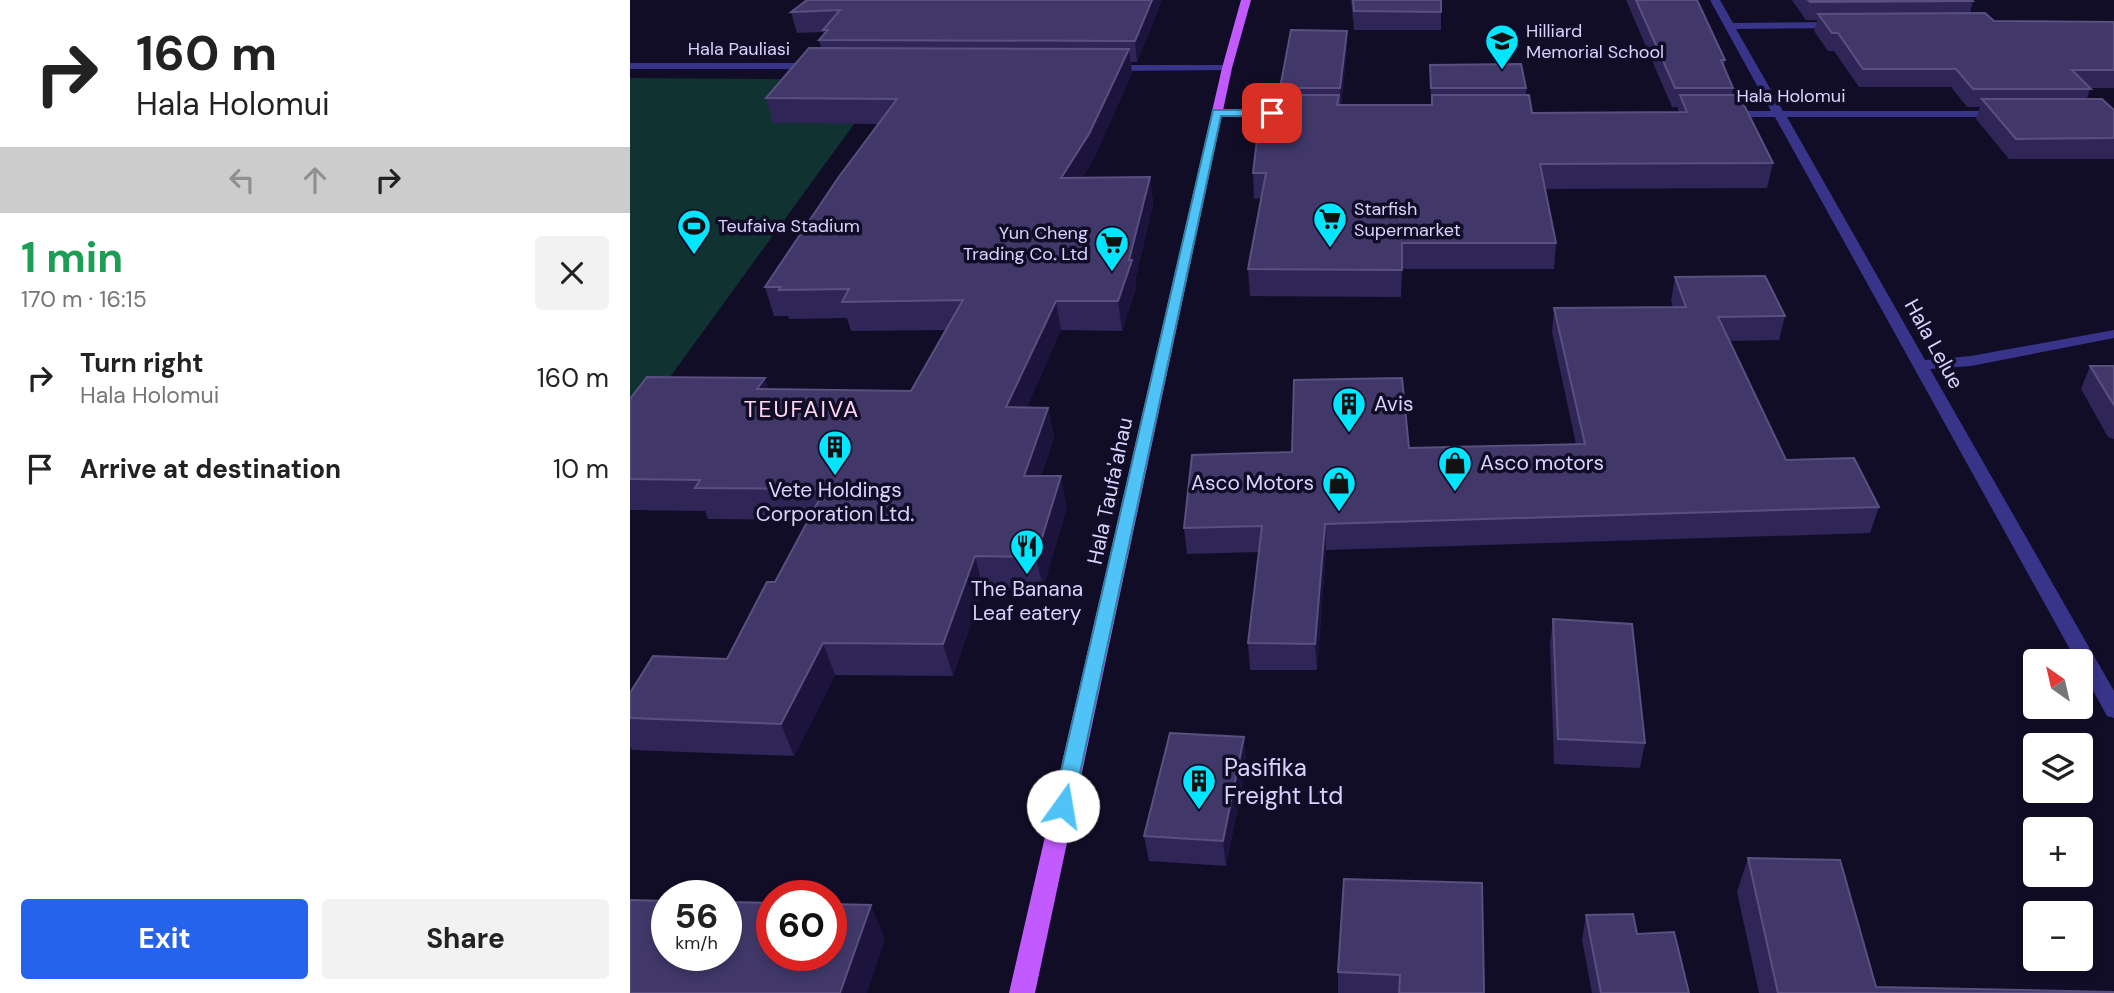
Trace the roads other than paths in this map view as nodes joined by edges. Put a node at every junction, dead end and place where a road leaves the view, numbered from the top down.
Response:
1 (1246, 0) edge
2 (1715, 0) edge
3 (1853, 25) edge
4 (1729, 26) junction
5 (630, 66) edge
6 (829, 66) edge
7 (1103, 68) edge
8 (1227, 68) junction
9 (1217, 113) junction
10 (1300, 113) edge
11 (1713, 114) edge
12 (1781, 114) junction
13 (2017, 114) edge
14 (2114, 334) edge
15 (1921, 365) junction
16 (2114, 710) edge
17 (1022, 993) edge

1 - 8 main road, Hala Taufa'ahau
2 - 4 street, Hala Lelue
3 - 4 street
4 - 12 street, Hala Lelue
5 - 6 street, Hala Pauliasi
7 - 8 street
8 - 9 main road, Hala Taufa'ahau
9 - 10 street
9 - 17 main road, Hala Taufa'ahau
11 - 12 street, Hala Holomui
12 - 13 street, Hala Holomui
12 - 15 street, Hala Lelue
14 - 15 street
15 - 16 street, Hala Lelue

